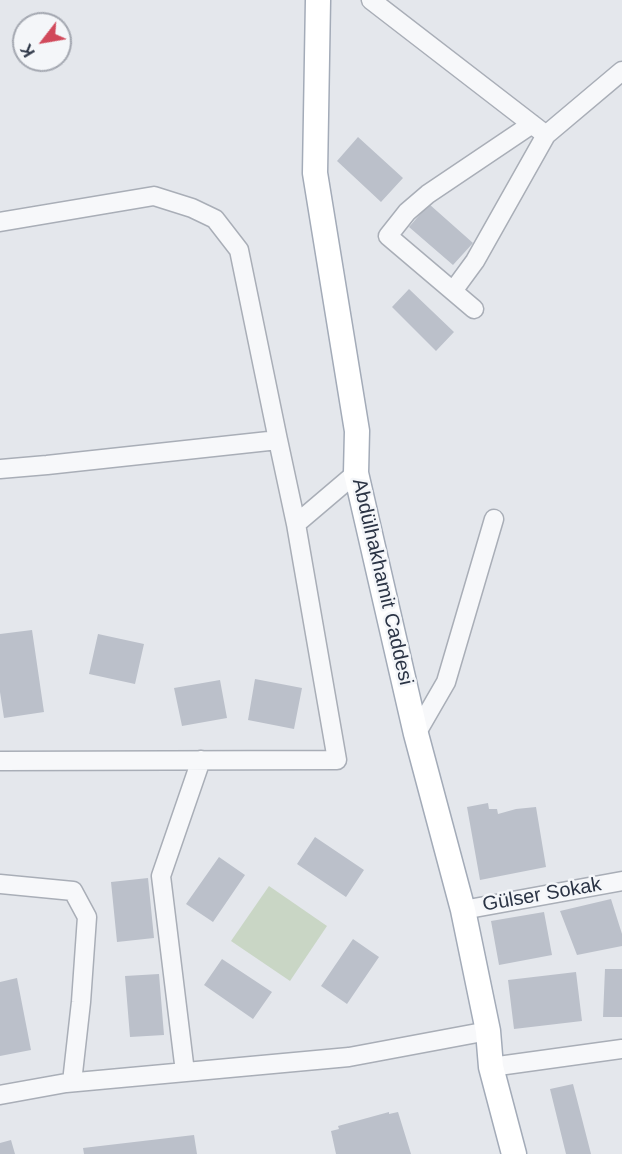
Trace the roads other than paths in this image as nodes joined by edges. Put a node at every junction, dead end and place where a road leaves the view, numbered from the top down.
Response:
1 (318, 0) edge
2 (371, 0) edge
3 (622, 71) edge
4 (539, 129) junction
5 (0, 222) edge
6 (453, 291) junction
7 (474, 309) dead end
8 (278, 440) junction
9 (0, 469) edge
10 (356, 473) junction
11 (494, 519) dead end
12 (296, 524) junction
13 (416, 734) junction
14 (201, 760) junction
15 (0, 761) edge
16 (622, 881) edge
17 (0, 884) edge
18 (462, 910) junction
19 (488, 1031) junction
20 (622, 1049) edge
21 (491, 1067) junction
22 (184, 1072) junction
23 (72, 1082) junction
24 (0, 1095) edge
25 (514, 1154) edge

1 - 10 main road, Abdülhakhamit Caddesi
2 - 4 street
3 - 4 street
4 - 6 street
4 - 6 street
5 - 8 street
6 - 7 street
8 - 9 street
8 - 12 street
10 - 12 street
10 - 13 main road, Abdülhakhamit Caddesi
11 - 13 street
12 - 14 street
13 - 18 main road, Abdülhakhamit Caddesi
14 - 15 street
14 - 22 street
16 - 18 street, Gülser Sokak
17 - 23 street
18 - 19 main road, Abdülhakhamit Caddesi
19 - 21 main road, Abdülhakhamit Caddesi
19 - 22 street
20 - 21 street
21 - 25 main road, Abdülhakhamit Caddesi
22 - 23 street
23 - 24 street

